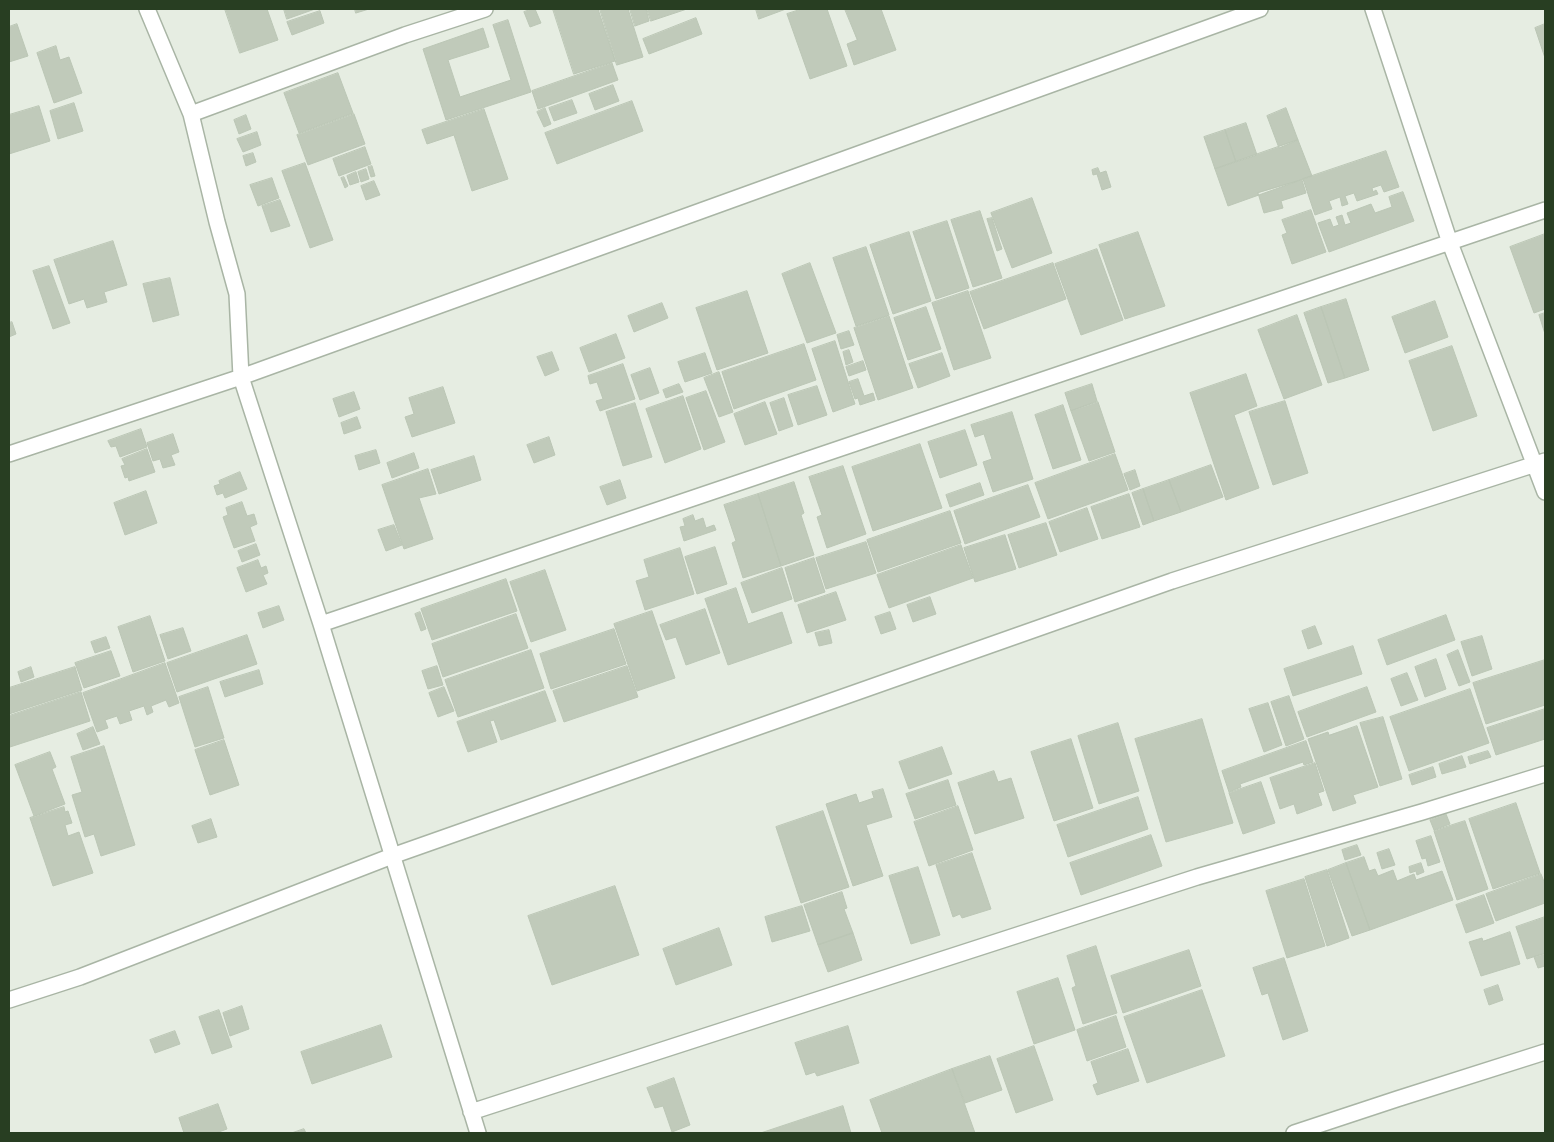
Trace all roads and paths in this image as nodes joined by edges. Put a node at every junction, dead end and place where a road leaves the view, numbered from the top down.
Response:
1 (147, 9) edge
2 (485, 9) edge
3 (1260, 9) edge
4 (1373, 9) edge
5 (190, 114) junction
6 (1545, 210) edge
7 (1450, 243) junction
8 (241, 377) junction
9 (9, 454) edge
10 (1540, 463) edge
11 (1545, 492) edge
12 (321, 624) junction
13 (1545, 774) edge
14 (392, 856) junction
15 (9, 1000) edge
16 (1545, 1052) edge
17 (471, 1112) junction
18 (478, 1133) edge
19 (1294, 1133) edge

1 - 5 street
2 - 5 street
3 - 8 street
4 - 7 street
5 - 8 street
6 - 7 street
7 - 10 street
7 - 12 street
8 - 9 street
8 - 12 street
10 - 11 street
10 - 14 street
12 - 14 street
13 - 17 street
14 - 15 street
14 - 17 street
16 - 19 street
17 - 18 street

